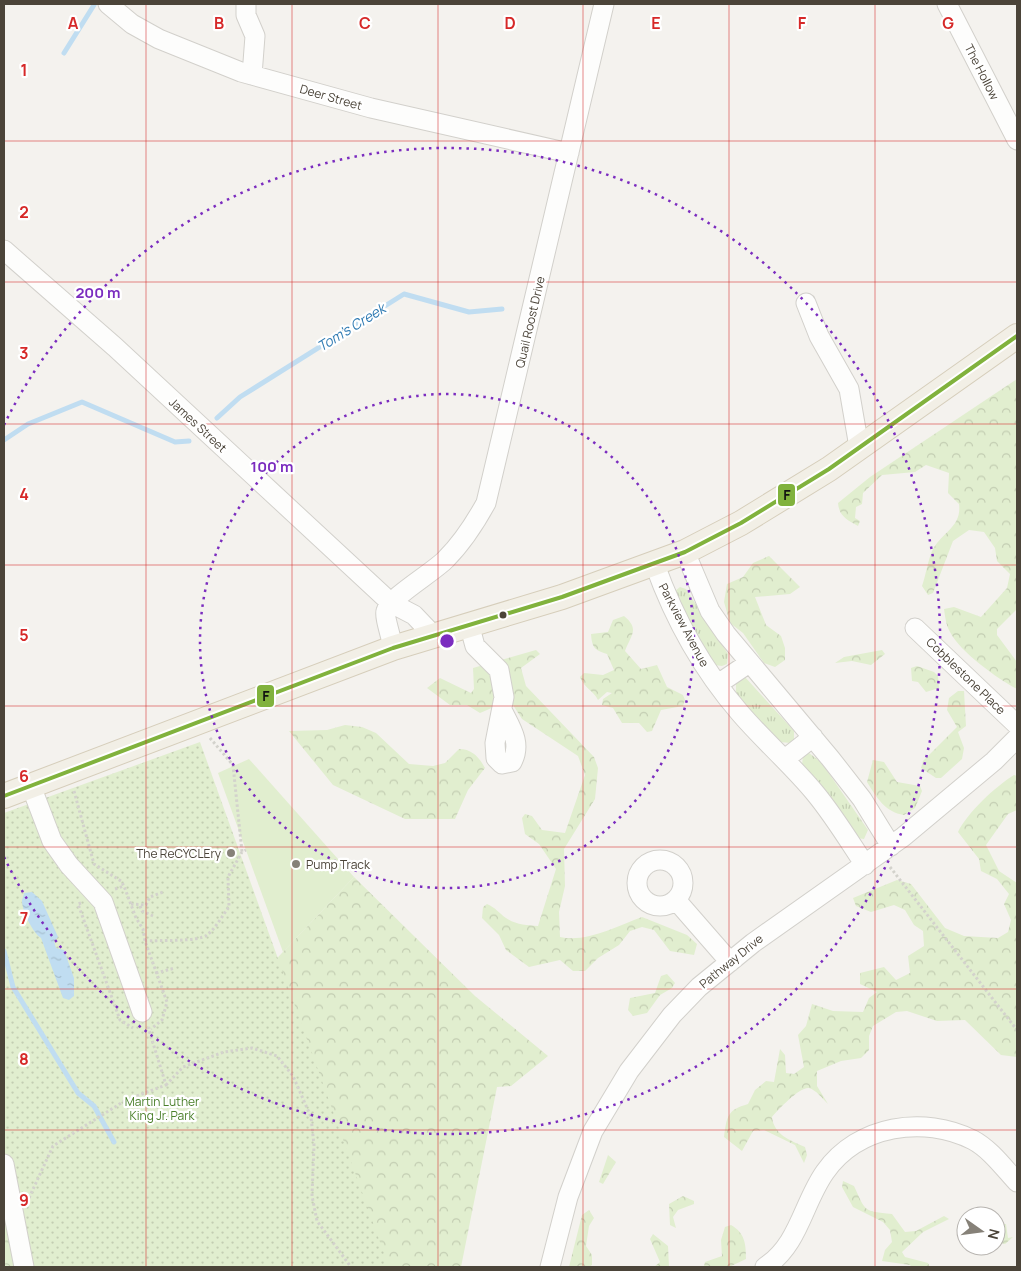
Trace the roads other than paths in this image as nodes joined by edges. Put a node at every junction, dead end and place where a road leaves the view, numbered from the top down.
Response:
1 (108, 4) edge
2 (246, 4) edge
3 (604, 4) edge
4 (947, 4) edge
5 (252, 75) junction
6 (1017, 140) edge
7 (569, 154) junction
8 (4, 250) edge
9 (806, 303) dead end
10 (1017, 336) edge
11 (859, 447) junction
12 (685, 552) junction
13 (655, 565) junction
14 (391, 603) junction
15 (469, 624) junction
16 (915, 628) dead end
17 (434, 636) junction
18 (393, 648) junction
19 (748, 663) junction
20 (718, 684) junction
21 (502, 710) dead end
22 (1017, 725) edge
23 (813, 737) junction
24 (1017, 738) edge
25 (785, 759) junction
26 (31, 786) junction
27 (4, 796) edge
28 (891, 846) junction
29 (865, 865) junction
30 (676, 900) dead end
31 (730, 962) junction
32 (142, 1012) road end
33 (4, 1164) edge
34 (1017, 1182) edge
35 (24, 1267) edge
36 (550, 1267) edge
37 (765, 1267) edge

1 - 5 street, Deer Street
2 - 5 street
3 - 7 street, Quail Roost Drive
4 - 6 street, The Hollow
5 - 7 street, Deer Street
7 - 14 street, Quail Roost Drive
8 - 14 street, James Street
9 - 11 street
10 - 11 main road
11 - 12 main road
12 - 13 main road
12 - 19 street
13 - 15 main road
13 - 20 street, Parkview Avenue
14 - 17 street, James Street
14 - 18 street
15 - 17 main road
15 - 21 street
16 - 22 street, Cobblestone Place
17 - 18 main road
18 - 26 main road
19 - 20 street
19 - 23 street
20 - 25 street, Parkview Avenue
23 - 25 street
23 - 28 street
24 - 28 street, Pathway Drive
25 - 29 street, Parkview Avenue
26 - 27 main road
26 - 32 street
28 - 29 street, Pathway Drive
29 - 31 street, Pathway Drive
30 - 31 street
31 - 36 street, Pathway Drive
33 - 35 street
34 - 37 street

